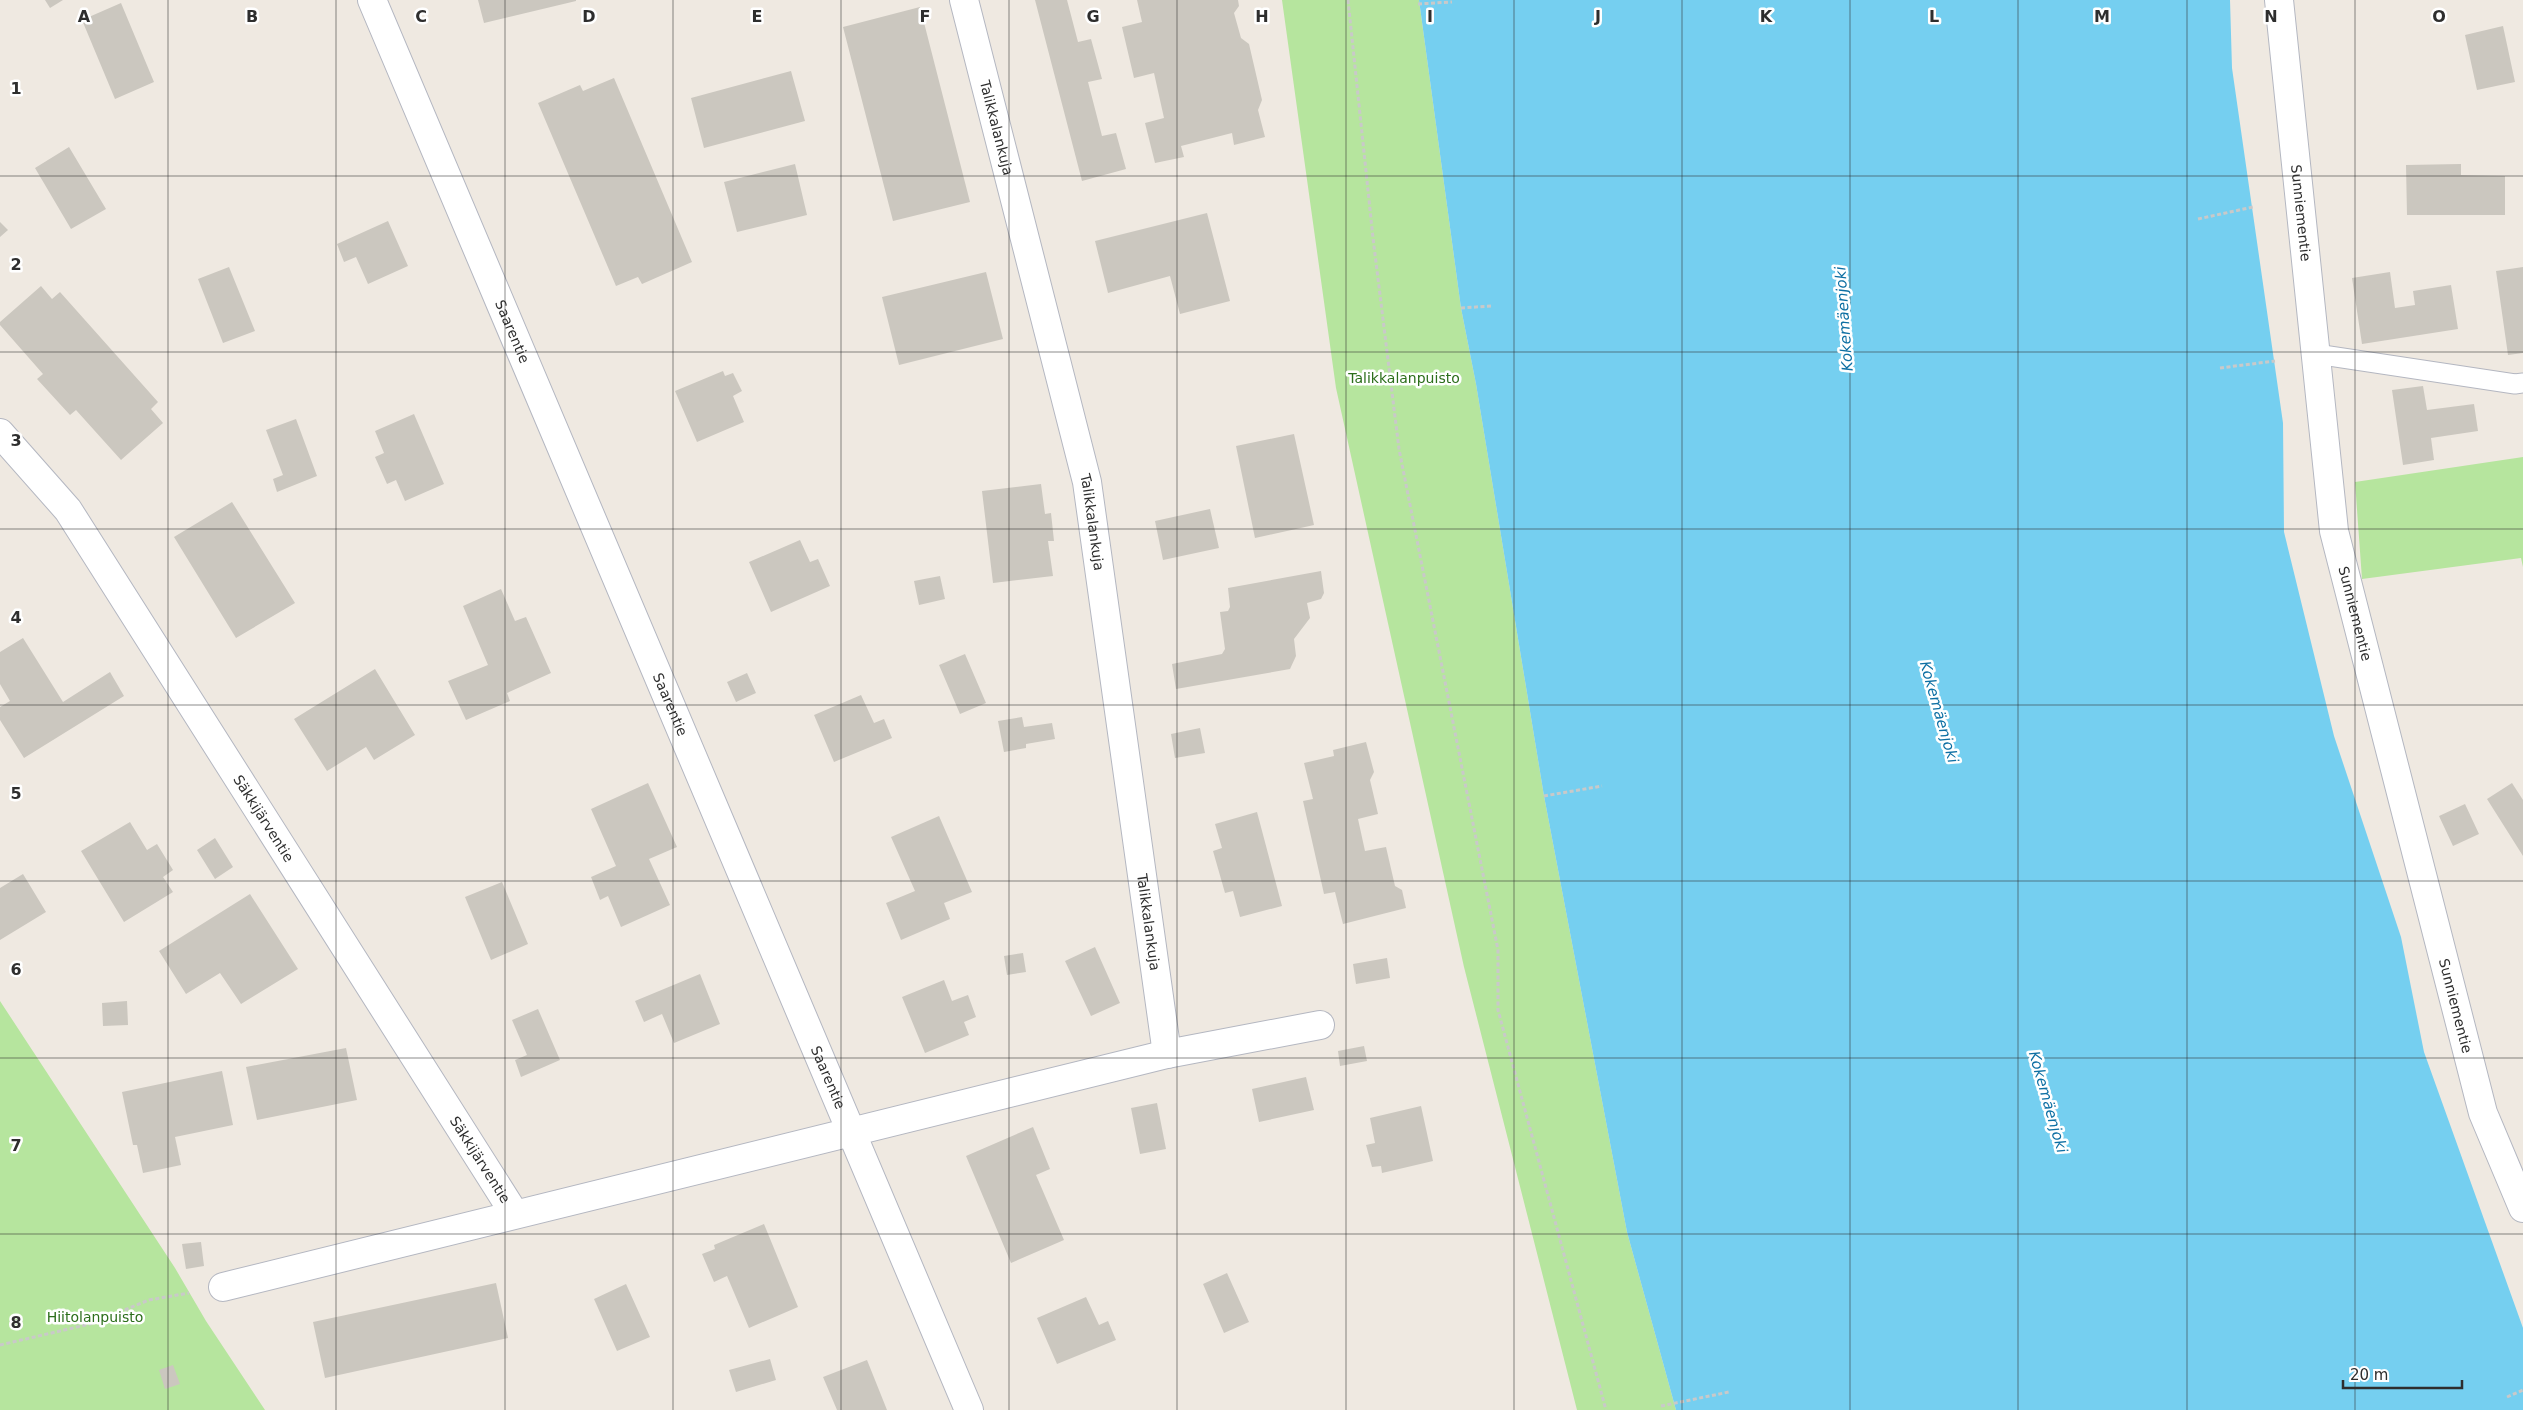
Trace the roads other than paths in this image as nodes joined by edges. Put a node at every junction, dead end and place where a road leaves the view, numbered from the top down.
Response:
1 (372, 0) edge
2 (964, 0) edge
3 (2280, 0) edge
4 (2316, 354) junction
5 (2523, 383) edge
6 (0, 433) edge
7 (1320, 1025) dead end
8 (1168, 1054) junction
9 (850, 1132) junction
10 (2523, 1208) edge
11 (514, 1213) junction
12 (223, 1287) road end
13 (969, 1410) edge

1 - 9 street, Saarentie
2 - 8 street, Talikkalankuja
3 - 4 street, Sunniementie
4 - 5 lane
4 - 10 street, Sunniementie
6 - 11 street, Säkkijärventie
7 - 8 street
8 - 9 street
9 - 11 street, Säkkijärventie
9 - 13 street, Saarentie
11 - 12 street, Säkkijärventie

